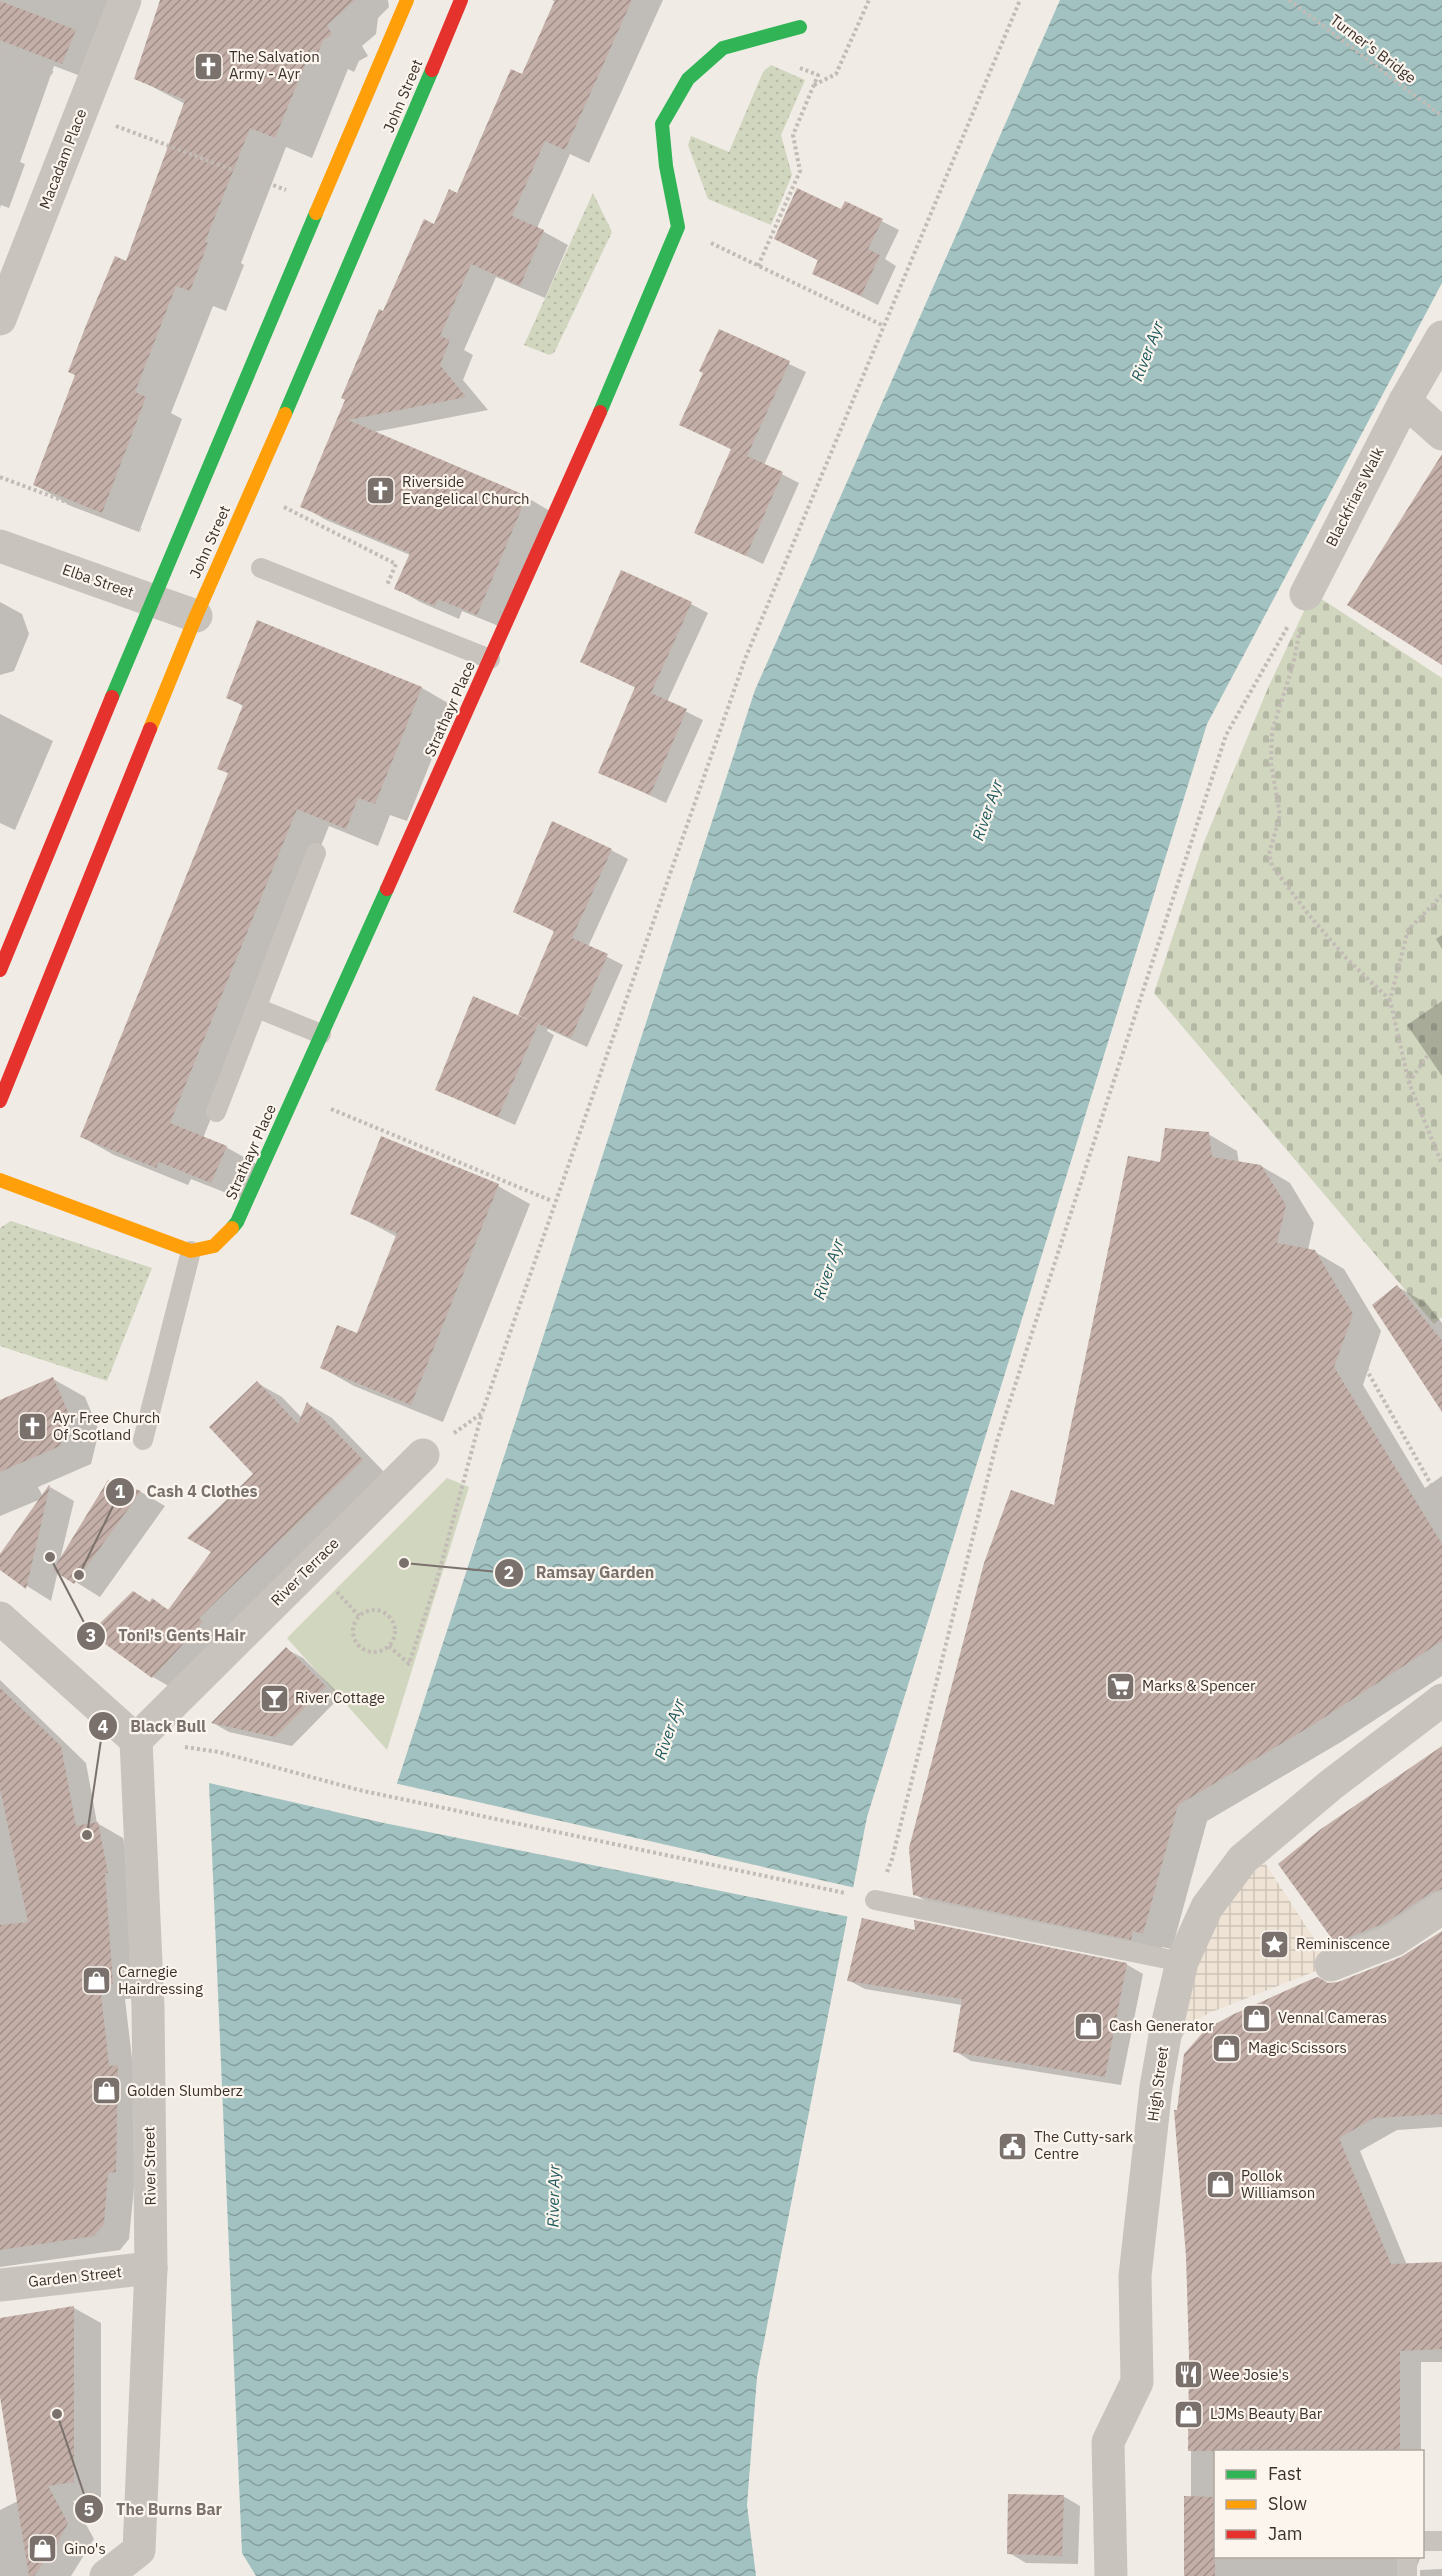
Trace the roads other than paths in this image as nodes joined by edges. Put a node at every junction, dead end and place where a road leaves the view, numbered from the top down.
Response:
1 (125, 0) edge
2 (407, 0) edge
3 (461, 0) edge
4 (800, 27) dead end
5 (0, 319) edge
6 (1442, 337) edge
7 (1405, 401) junction
8 (1442, 434) edge
9 (0, 546) edge
10 (261, 568) dead end
11 (1306, 594) road end
12 (152, 599) junction
13 (196, 616) junction
14 (490, 659) junction
15 (316, 853) dead end
16 (0, 970) edge
17 (257, 1008) junction
18 (321, 1035) junction
19 (0, 1101) edge
20 (216, 1112) dead end
21 (0, 1180) edge
22 (191, 1251) junction
23 (143, 1440) dead end
24 (423, 1455) road end
25 (0, 1618) edge
26 (1442, 1700) edge
27 (136, 1740) junction
28 (875, 1900) road end
29 (1442, 1908) edge
30 (1182, 1962) junction
31 (1331, 1965) dead end
32 (151, 2268) junction
33 (0, 2285) edge
34 (1424, 2541) edge
35 (1442, 2541) edge
36 (1407, 2558) edge
37 (106, 2576) edge
38 (1111, 2576) edge
39 (1407, 2576) edge

1 - 5 street, Macadam Place
2 - 12 main road, John Street
3 - 13 main road, John Street
4 - 14 main road, Strathayr Place
6 - 7 street, Blackfriars Walk
7 - 8 street
7 - 11 street, Blackfriars Walk
9 - 12 street, Elba Street
10 - 14 lane
12 - 13 street, Elba Street
12 - 16 main road, John Street
13 - 19 main road, John Street
14 - 18 main road, Strathayr Place
15 - 17 lane
17 - 18 lane
17 - 20 lane
18 - 22 main road, Strathayr Place
21 - 22 main road
22 - 23 lane
24 - 27 street, River Terrace
25 - 27 street
26 - 30 street, High Street
27 - 32 street, River Street
28 - 30 lane
29 - 31 street
30 - 38 street, High Street
32 - 33 street, Garden Street
32 - 37 street, River Street
34 - 35 lane
36 - 39 lane

